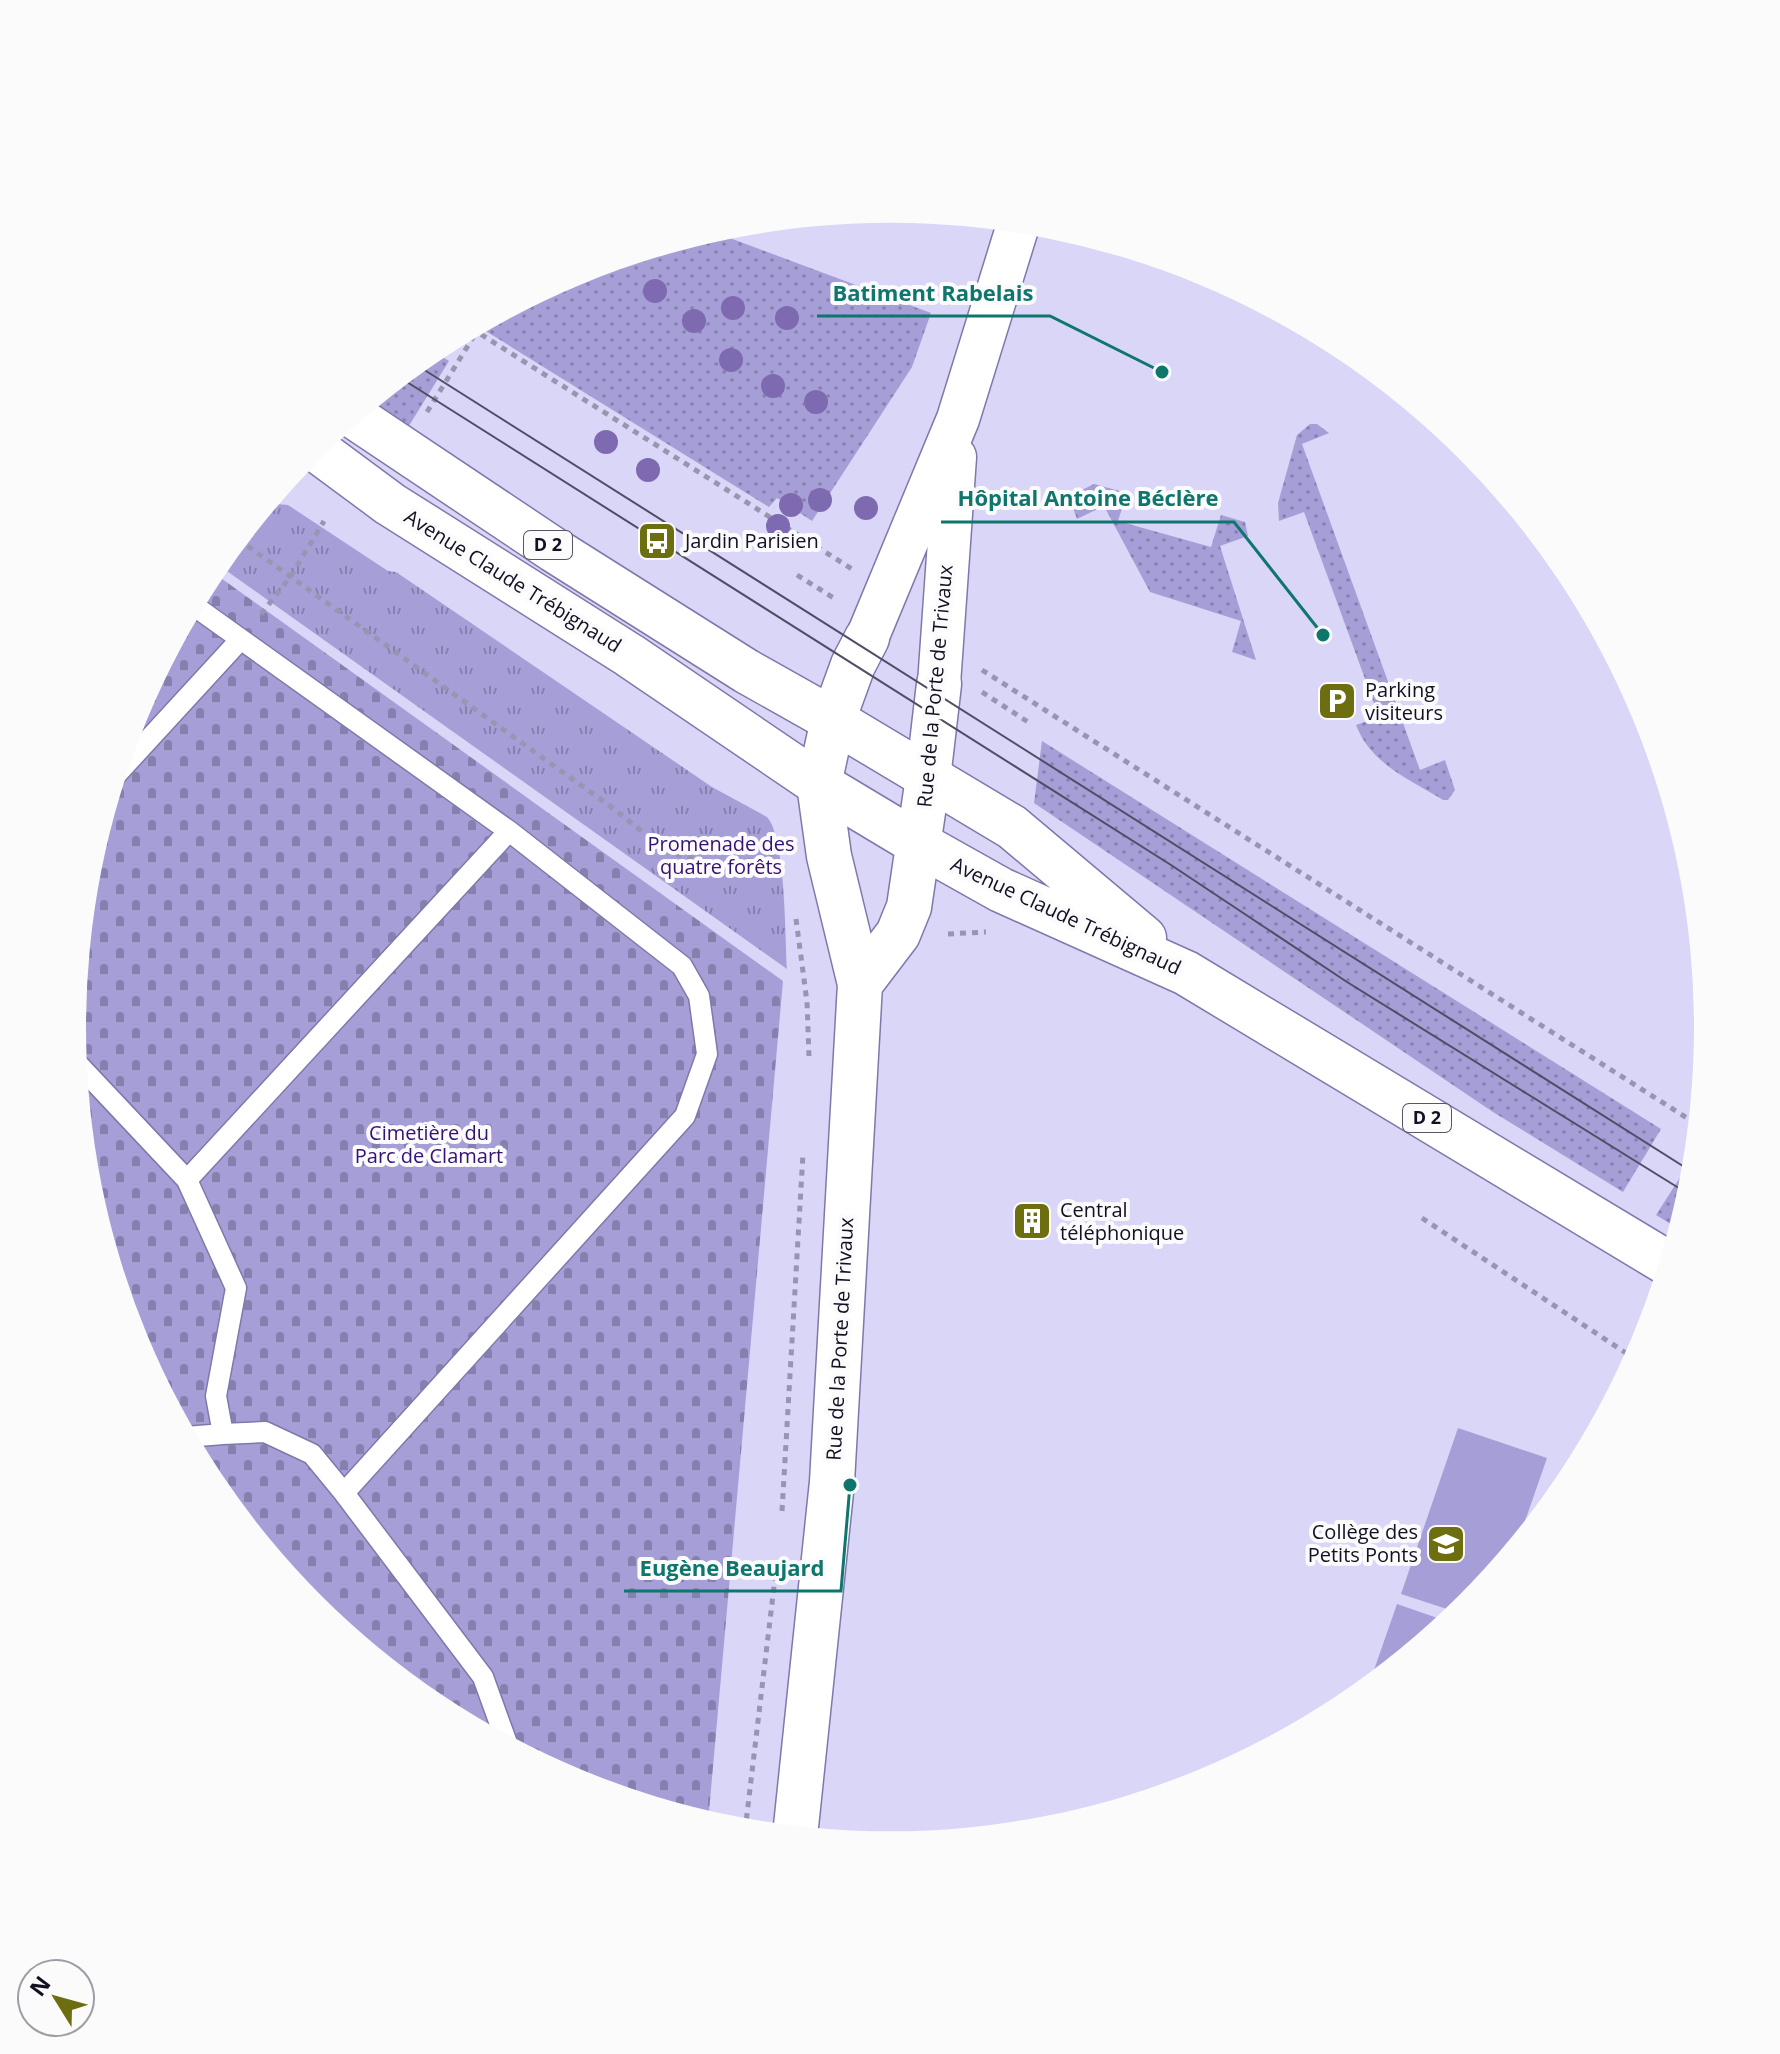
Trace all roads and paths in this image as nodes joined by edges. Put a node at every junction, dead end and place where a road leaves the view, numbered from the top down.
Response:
1 (1016, 233) edge
2 (482, 335) edge
3 (466, 344) edge
4 (958, 419) junction
5 (421, 421) dead end
6 (362, 422) edge
7 (324, 455) edge
8 (324, 521) dead end
9 (247, 545) edge
10 (797, 575) dead end
11 (291, 576) junction
12 (865, 577) dead end
13 (202, 612) edge
14 (855, 621) junction
15 (240, 640) junction
16 (965, 680) junction
17 (833, 720) junction
18 (1031, 724) dead end
19 (134, 755) edge
20 (928, 778) junction
21 (819, 784) junction
22 (509, 831) junction
23 (919, 844) junction
24 (789, 846) dead end
25 (762, 858) dead end
26 (791, 862) dead end
27 (795, 909) dead end
28 (991, 932) dead end
29 (948, 934) dead end
30 (1186, 973) junction
31 (860, 984) junction
32 (809, 1057) dead end
33 (88, 1075) edge
34 (1688, 1119) edge
35 (803, 1153) dead end
36 (187, 1180) junction
37 (1422, 1218) dead end
38 (1660, 1258) edge
39 (1625, 1352) edge
40 (223, 1434) junction
41 (198, 1436) edge
42 (344, 1493) junction
43 (781, 1520) dead end
44 (778, 1551) dead end
45 (503, 1731) edge
46 (747, 1818) edge
47 (796, 1825) edge

1 - 4 street, Rue de la Porte de Trivaux
2 - 12 path
3 - 5 path
4 - 14 street, Rue de la Porte de Trivaux
4 - 16 street, Rue de la Porte de Trivaux
6 - 17 main road, D 2
7 - 21 main road, Avenue Claude Trébignaud / D 2
8 - 11 path
9 - 11 path
10 - 14 path
11 - 15 path
11 - 25 path
13 - 15 lane
14 - 17 main road, Rue de la Porte de Trivaux
15 - 19 lane
15 - 22 lane
16 - 18 path
16 - 20 main road, Rue de la Porte de Trivaux
16 - 34 path
17 - 20 main road, D 2
17 - 21 main road, Rue de la Porte de Trivaux
20 - 23 main road, Rue de la Porte de Trivaux
20 - 30 main road, D 2
21 - 23 main road, Avenue Claude Trébignaud / D 2
21 - 31 main road, Rue de la Porte de Trivaux
22 - 36 lane
22 - 42 lane
23 - 30 main road, Avenue Claude Trébignaud / D 2
23 - 31 main road, Rue de la Porte de Trivaux
24 - 26 path
27 - 32 path
28 - 29 path
30 - 38 main road, Avenue Claude Trébignaud / D 2
31 - 47 main road, Rue de la Porte de Trivaux
33 - 36 lane
35 - 43 path
36 - 40 lane
37 - 39 path
40 - 41 lane
40 - 42 lane
42 - 45 lane
44 - 46 path

